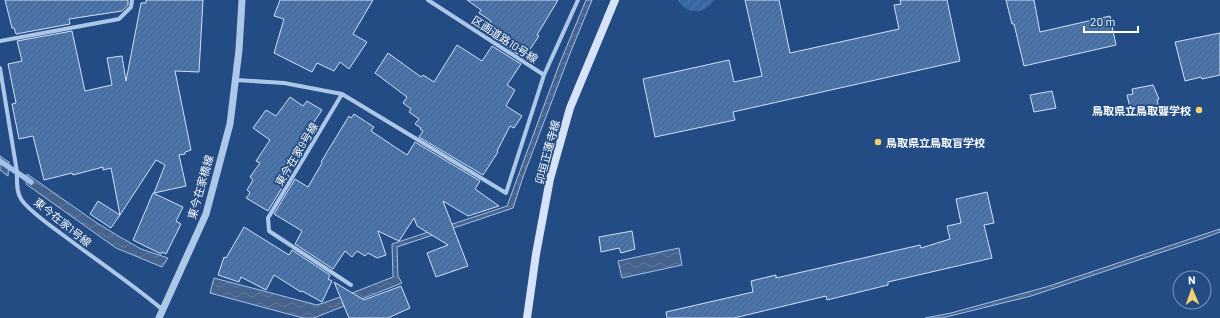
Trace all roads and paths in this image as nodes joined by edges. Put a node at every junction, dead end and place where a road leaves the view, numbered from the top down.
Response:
1 (132, 0) edge
2 (242, 0) edge
3 (428, 0) edge
4 (578, 0) edge
5 (615, 0) edge
6 (0, 41) edge
7 (0, 68) edge
8 (544, 75) junction
9 (236, 80) junction
10 (342, 94) junction
11 (352, 285) dead end
12 (163, 310) junction
13 (159, 318) edge
14 (527, 318) edge

1 - 6 street
2 - 9 street, 東今在家橋線
3 - 8 street, 区画道路10号線
4 - 8 street, 区画道路10号線
5 - 14 main road, 卯垣正蓮寺線
7 - 12 street, 東今在家1号線
8 - 10 street
9 - 10 street
9 - 12 street, 東今在家橋線
10 - 11 street, 東今在家9号線
12 - 13 street, 東今在家橋線

